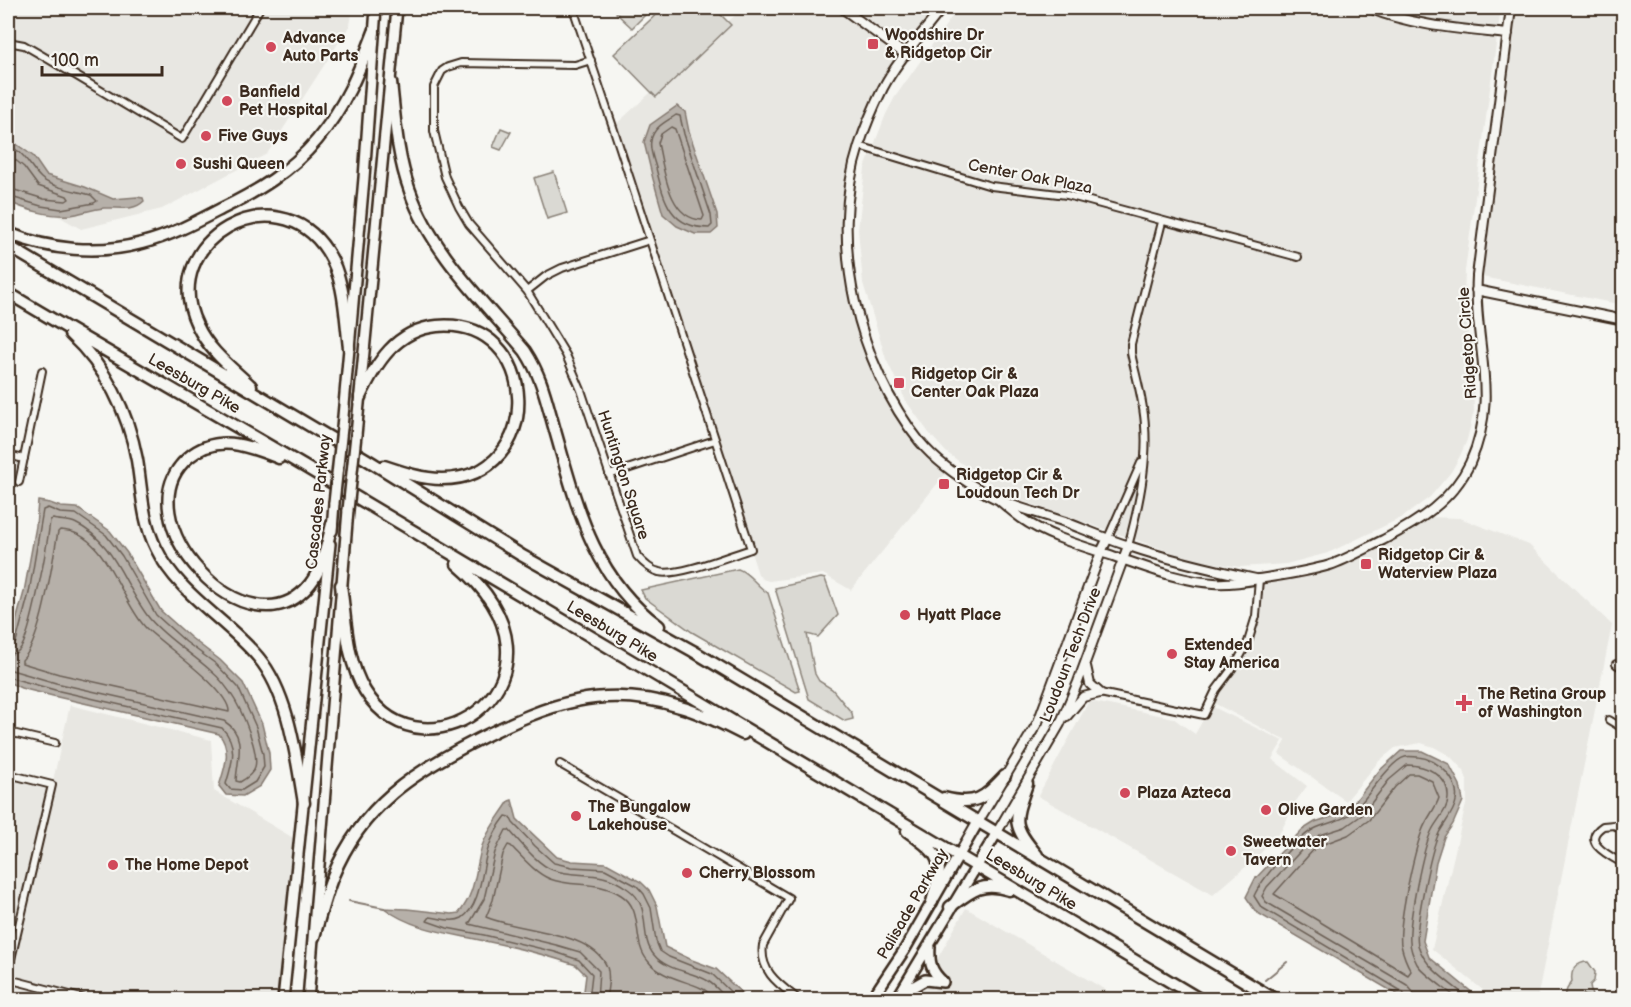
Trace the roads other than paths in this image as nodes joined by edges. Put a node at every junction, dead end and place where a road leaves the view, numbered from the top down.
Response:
1 (260, 8) edge
2 (376, 8) edge
3 (397, 8) edge
4 (573, 8) edge
5 (842, 8) edge
6 (942, 8) edge
7 (1369, 8) edge
8 (1511, 8) edge
9 (374, 32) junction
10 (1508, 34) junction
11 (8, 42) edge
12 (906, 55) junction
13 (591, 60) junction
14 (391, 82) junction
15 (859, 146) junction
16 (1162, 222) junction
17 (8, 233) edge
18 (650, 240) junction
19 (8, 246) edge
20 (1298, 257) dead end
21 (1476, 290) junction
22 (527, 291) junction
23 (8, 293) edge
24 (25, 303) junction
25 (1623, 320) edge
26 (349, 348) junction
27 (42, 372) dead end
28 (360, 397) junction
29 (267, 400) junction
30 (715, 440) junction
31 (8, 455) edge
32 (1144, 457) junction
33 (24, 459) junction
34 (366, 459) junction
35 (307, 468) junction
36 (609, 475) junction
37 (20, 482) dead end
38 (1000, 501) junction
39 (332, 524) junction
40 (421, 537) junction
41 (1108, 538) junction
42 (1128, 546) junction
43 (1101, 552) junction
44 (1123, 559) junction
45 (1259, 579) junction
46 (341, 585) junction
47 (693, 651) junction
48 (1086, 662) junction
49 (1616, 664) dead end
50 (1623, 669) edge
51 (1100, 693) junction
52 (1609, 720) dead end
53 (1060, 724) junction
54 (1623, 729) edge
55 (8, 732) edge
56 (55, 744) dead end
57 (790, 755) junction
58 (560, 764) dead end
59 (8, 774) edge
60 (1005, 776) junction
61 (1027, 784) junction
62 (932, 794) junction
63 (303, 802) junction
64 (868, 803) junction
65 (978, 822) junction
66 (1623, 831) edge
67 (996, 834) junction
68 (959, 854) junction
69 (1043, 862) junction
70 (976, 864) junction
71 (1623, 864) edge
72 (1026, 895) junction
73 (932, 902) junction
74 (950, 907) junction
75 (314, 937) junction
76 (930, 944) junction
77 (8, 972) edge
78 (286, 975) junction
79 (8, 979) edge
80 (898, 997) edge
81 (89, 999) edge
82 (277, 999) edge
83 (283, 999) edge
84 (308, 999) edge
85 (799, 999) edge
86 (871, 999) edge
87 (1201, 999) edge
88 (1276, 999) edge

1 - 11 street
2 - 9 main road, Cascades Parkway
3 - 14 main road, Cascades Parkway
4 - 13 street
5 - 12 street
6 - 12 street, Ridgetop Circle
7 - 10 street
8 - 10 street, Ridgetop Circle
9 - 17 highway
9 - 26 main road, Cascades Parkway
10 - 21 street, Ridgetop Circle
12 - 15 street, Ridgetop Circle
13 - 18 street, Huntington Square
13 - 22 street, Huntington Square
14 - 28 main road, Cascades Parkway
14 - 47 highway
15 - 16 street, Center Oak Plaza
15 - 38 street, Ridgetop Circle
16 - 20 street, Center Oak Plaza
16 - 32 street
18 - 22 street
18 - 30 street, Huntington Square
19 - 29 highway, Leesburg Pike
21 - 25 street
21 - 45 street, Ridgetop Circle
22 - 36 street, Huntington Square
23 - 24 highway, Leesburg Pike
24 - 35 highway, Leesburg Pike
24 - 63 highway
26 - 29 highway
26 - 39 main road, Cascades Parkway, bridge
27 - 33 street
28 - 34 highway
28 - 46 main road, Cascades Parkway, bridge
29 - 34 highway, Leesburg Pike
30 - 36 street
30 - 36 street, Huntington Square
31 - 33 street
32 - 41 street
32 - 42 street
33 - 37 street
34 - 47 highway, Leesburg Pike
35 - 39 highway
35 - 40 highway, Leesburg Pike
38 - 41 street, Ridgetop Circle
38 - 43 street, Ridgetop Circle
39 - 63 main road, Cascades Parkway
40 - 46 highway
40 - 57 highway, Leesburg Pike
41 - 42 street, Ridgetop Circle
41 - 43 street, Loudoun Tech Drive
42 - 44 street, Loudoun Tech Drive
42 - 45 street, Ridgetop Circle
43 - 44 street, Ridgetop Circle
43 - 60 street, Loudoun Tech Drive
44 - 45 street, Ridgetop Circle
44 - 48 street, Loudoun Tech Drive
45 - 51 street
46 - 75 main road, Cascades Parkway
47 - 62 highway, Leesburg Pike
48 - 51 street
48 - 53 street, Loudoun Tech Drive
49 - 50 street
51 - 53 street
52 - 54 street
53 - 61 street, Loudoun Tech Drive
55 - 56 street
57 - 64 highway, Leesburg Pike
57 - 75 highway
58 - 85 street
59 - 77 street
60 - 62 highway
60 - 65 street, Loudoun Tech Drive
61 - 67 street, Loudoun Tech Drive
61 - 69 highway
62 - 65 highway, Leesburg Pike
63 - 78 main road, Cascades Parkway
64 - 68 highway, Leesburg Pike
64 - 73 highway
65 - 67 highway, Leesburg Pike
65 - 68 main road, Palisade Parkway
66 - 71 street
67 - 69 highway, Leesburg Pike
67 - 70 main road, Palisade Parkway
68 - 70 highway, Leesburg Pike
68 - 73 main road, Palisade Parkway
69 - 88 highway, Leesburg Pike
70 - 72 highway, Leesburg Pike
70 - 74 main road, Palisade Parkway
72 - 74 highway
72 - 87 highway, Leesburg Pike
73 - 86 main road, Palisade Parkway
74 - 76 main road, Palisade Parkway
75 - 84 main road, Cascades Parkway
76 - 80 main road, Palisade Parkway
76 - 80 main road
78 - 82 main road
78 - 83 main road, Cascades Parkway
79 - 81 street

